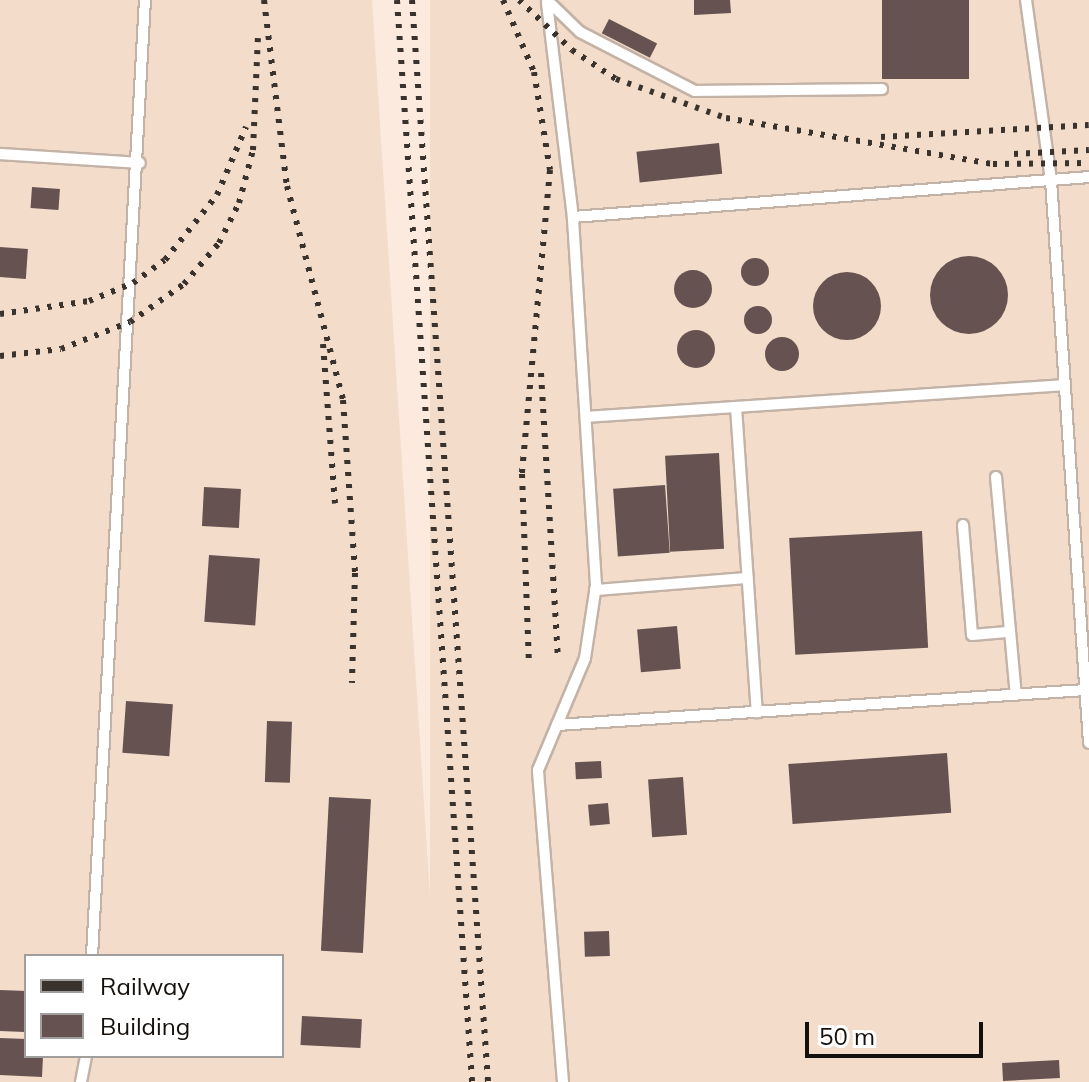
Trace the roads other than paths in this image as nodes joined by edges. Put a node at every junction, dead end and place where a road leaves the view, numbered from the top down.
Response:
1 (145, 0) edge
2 (1026, 0) edge
3 (547, 2) edge
4 (882, 89) dead end
5 (0, 154) edge
6 (140, 163) junction
7 (1089, 177) edge
8 (1051, 180) junction
9 (573, 217) junction
10 (1065, 385) junction
11 (736, 407) junction
12 (586, 417) junction
13 (996, 477) dead end
14 (963, 525) dead end
15 (748, 578) junction
16 (595, 590) junction
17 (1010, 632) junction
18 (1085, 690) junction
19 (1016, 695) junction
20 (757, 712) junction
21 (557, 725) junction
22 (1089, 743) edge
23 (92, 954) edge
24 (86, 1058) edge
25 (81, 1082) edge
26 (563, 1082) edge

1 - 6 lane
2 - 8 lane
3 - 4 lane
3 - 9 lane
5 - 6 lane
6 - 23 lane
7 - 8 lane
8 - 9 lane
8 - 10 lane
9 - 12 lane
10 - 11 lane
10 - 18 lane
11 - 12 lane
11 - 15 lane
12 - 16 lane
13 - 17 lane
14 - 17 lane
15 - 16 lane
15 - 20 lane
16 - 21 lane
17 - 19 lane
18 - 19 lane
18 - 22 lane
19 - 20 lane
20 - 21 lane
21 - 26 lane
24 - 25 lane

